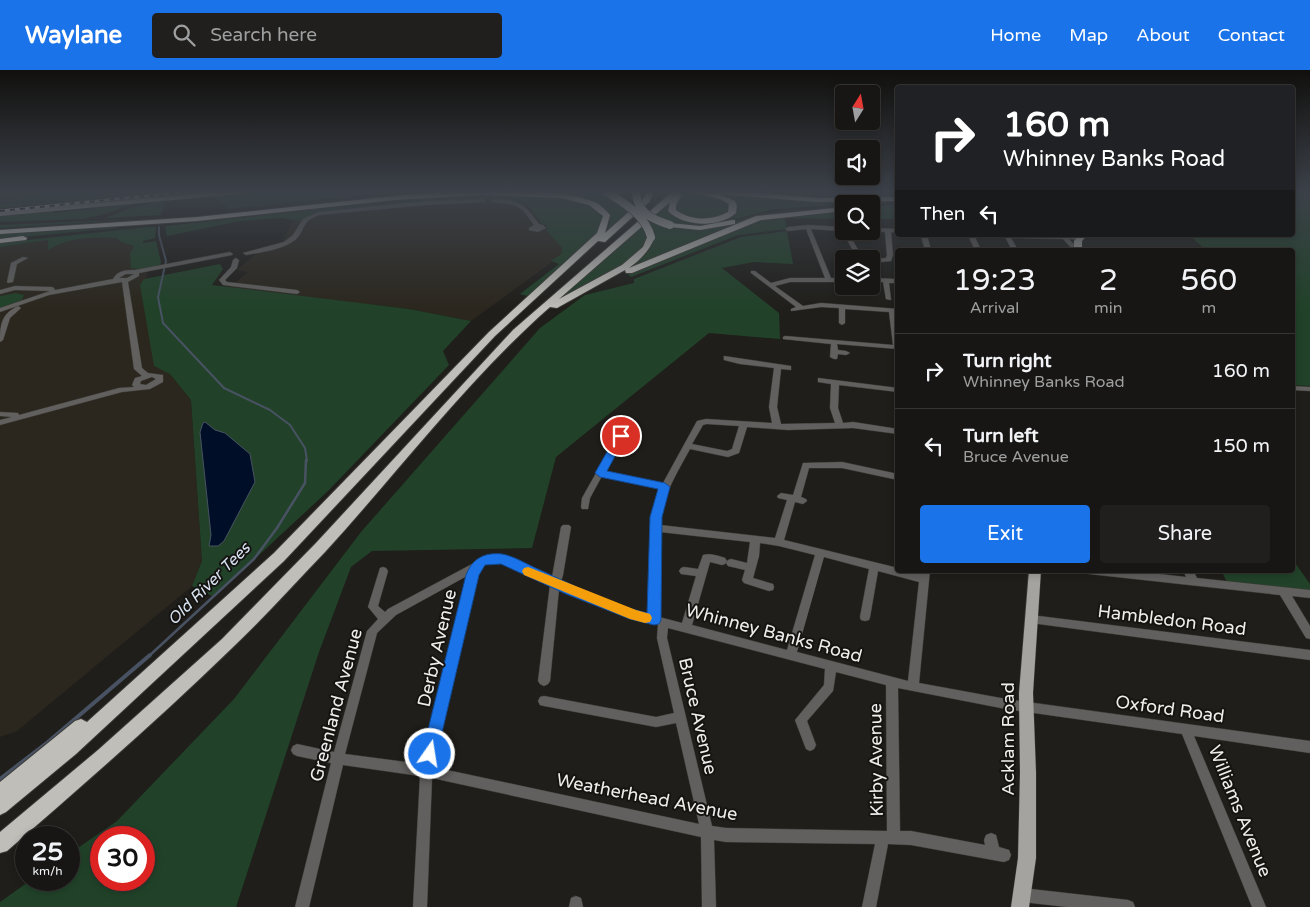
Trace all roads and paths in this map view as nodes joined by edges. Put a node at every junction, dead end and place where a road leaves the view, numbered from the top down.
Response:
1 (84, 231) edge
2 (298, 231) edge
3 (603, 231) edge
4 (612, 231) edge
5 (628, 231) edge
6 (632, 231) edge
7 (650, 231) edge
8 (727, 231) edge
9 (810, 231) edge
10 (888, 231) edge
11 (1009, 237) edge
12 (1064, 237) edge
13 (0, 241) edge
14 (1015, 248) edge
15 (1075, 248) edge
16 (241, 252) junction
17 (229, 257) junction
18 (25, 258) dead end
19 (236, 260) junction
20 (880, 260) edge
21 (184, 265) joint
22 (753, 272) dead end
23 (559, 274) junction
24 (135, 275) junction
25 (117, 278) junction
26 (828, 279) junction
27 (835, 279) edge
28 (880, 280) edge
29 (886, 280) junction
30 (125, 281) junction
31 (895, 281) edge
32 (10, 282) junction
33 (770, 285) junction
34 (590, 286) junction
35 (18, 288) junction
36 (0, 291) edge
37 (297, 292) dead end
38 (784, 295) joint
39 (889, 299) dead end
40 (25, 302) junction
41 (800, 307) junction
42 (842, 307) junction
43 (867, 309) joint
44 (0, 310) edge
45 (793, 310) dead end
46 (895, 311) edge
47 (842, 323) dead end
48 (533, 326) junction
49 (785, 338) dead end
50 (0, 340) edge
51 (834, 342) junction
52 (895, 347) edge
53 (481, 348) junction
54 (846, 353) dead end
55 (726, 358) dead end
56 (491, 359) junction
57 (778, 367) junction
58 (788, 368) dead end
59 (147, 376) junction
60 (821, 380) dead end
61 (137, 382) junction
62 (835, 383) junction
63 (143, 388) junction
64 (1306, 389) edge
65 (122, 390) junction
66 (895, 390) edge
67 (1310, 399) edge
68 (0, 414) edge
69 (441, 414) junction
70 (25, 415) junction
71 (0, 423) edge
72 (744, 424) junction
73 (839, 424) junction
74 (777, 426) junction
75 (895, 432) edge
76 (621, 436) dead end
77 (687, 446) junction
78 (600, 473) junction
79 (895, 476) edge
80 (665, 487) junction
81 (781, 496) dead end
82 (797, 499) junction
83 (585, 507) dead end
84 (566, 528) dead end
85 (655, 528) junction
86 (755, 540) junction
87 (779, 542) junction
88 (820, 553) junction
89 (492, 558) joint
90 (874, 566) junction
91 (475, 567) junction
92 (751, 567) junction
93 (895, 569) edge
94 (382, 571) dead end
95 (684, 572) dead end
96 (702, 573) junction
97 (1035, 573) edge
98 (1115, 573) edge
99 (1190, 573) edge
100 (924, 574) edge
101 (1194, 582) junction
102 (555, 583) junction
103 (769, 587) dead end
104 (1284, 592) junction
105 (1310, 594) edge
106 (865, 617) dead end
107 (384, 618) junction
108 (1030, 619) junction
109 (658, 621) junction
110 (686, 628) junction
111 (1310, 636) edge
112 (181, 647) junction
113 (1310, 655) edge
114 (791, 656) junction
115 (831, 666) junction
116 (544, 681) dead end
117 (892, 682) junction
118 (913, 686) junction
119 (544, 701) dead end
120 (1026, 707) junction
121 (680, 717) junction
122 (1186, 730) junction
123 (810, 745) dead end
124 (1310, 747) edge
125 (297, 750) dead end
126 (338, 759) junction
127 (426, 771) junction
128 (0, 794) edge
129 (0, 806) edge
130 (707, 832) junction
131 (889, 837) junction
132 (0, 844) edge
133 (996, 849) dead end
134 (1021, 901) edge
135 (302, 907) edge
136 (420, 907) edge
137 (709, 907) edge
138 (869, 907) edge
139 (1128, 907) edge
140 (1259, 907) edge

1 - 13 highway
2 - 16 street
3 - 23 highway
4 - 23 highway
5 - 53 highway
6 - 56 highway
7 - 34 highway, bridge
8 - 34 highway
9 - 26 street
10 - 20 street
11 - 14 street
12 - 15 street
16 - 17 street
16 - 19 street
17 - 19 street
17 - 21 street
18 - 32 street
19 - 37 street
21 - 24 street
22 - 33 street
23 - 53 highway
24 - 25 street
24 - 30 street
25 - 30 street
25 - 35 street
25 - 40 street
26 - 27 street
26 - 33 street
28 - 29 street
29 - 31 street
29 - 39 street
30 - 59 street
32 - 35 street
32 - 36 street
33 - 38 street
34 - 48 highway
35 - 36 street
35 - 40 street
38 - 41 street
40 - 44 street
40 - 50 street
41 - 42 street
41 - 45 street
42 - 43 street
42 - 47 street
43 - 46 street
48 - 56 highway
48 - 69 highway
49 - 51 street
51 - 52 street
51 - 54 street
53 - 112 highway
55 - 57 street
56 - 69 highway
57 - 58 street
57 - 74 street
59 - 61 street
59 - 63 street
60 - 62 street
61 - 63 street
61 - 65 street
62 - 66 street
62 - 73 street
63 - 65 street
64 - 67 street
65 - 70 street
68 - 70 street
69 - 132 highway
70 - 71 street
72 - 74 street
72 - 77 street, Bruce Avenue
72 - 77 street
73 - 74 street
73 - 75 street
76 - 78 street
77 - 80 street, Bruce Avenue
78 - 80 street
78 - 83 street
79 - 82 street
80 - 85 street, Bruce Avenue
81 - 82 street
82 - 87 street
84 - 102 street
85 - 86 street
85 - 109 street, Bruce Avenue
86 - 87 street
86 - 92 street
87 - 88 street
88 - 90 street
88 - 114 street
89 - 91 street
89 - 102 street, Whinney Banks Road
90 - 93 street
90 - 106 street
91 - 107 street, Greenland Avenue
91 - 127 street, Derby Avenue
92 - 96 street
92 - 103 street
94 - 107 street
95 - 96 street
96 - 110 street
97 - 108 main road, Acklam Road
98 - 101 street
99 - 101 street
100 - 118 street
101 - 104 street
102 - 109 street, Whinney Banks Road
102 - 116 street
104 - 105 street
104 - 111 street
107 - 126 street, Greenland Avenue
108 - 113 street, Hambledon Road
108 - 120 main road, Acklam Road
109 - 110 street, Whinney Banks Road
109 - 121 street, Bruce Avenue
110 - 114 street, Whinney Banks Road
112 - 128 highway
112 - 129 highway
114 - 115 street, Whinney Banks Road
115 - 117 street, Whinney Banks Road
115 - 123 street
117 - 118 street, Whinney Banks Road
117 - 131 street, Kirby Avenue
118 - 120 street, Whinney Banks Road
119 - 121 street
120 - 122 street, Oxford Road
120 - 134 main road, Acklam Road
121 - 130 street, Bruce Avenue
122 - 124 street, Oxford Road
122 - 140 street, Williams Avenue
125 - 126 street, Weatherhead Avenue
126 - 127 street, Weatherhead Avenue
126 - 135 street, Greenland Avenue
127 - 130 street, Weatherhead Avenue
127 - 136 street, Derby Avenue
130 - 131 street, Weatherhead Avenue
130 - 137 street, Bruce Avenue
131 - 133 street, Weatherhead Avenue
131 - 138 street, Kirby Avenue
134 - 139 street

